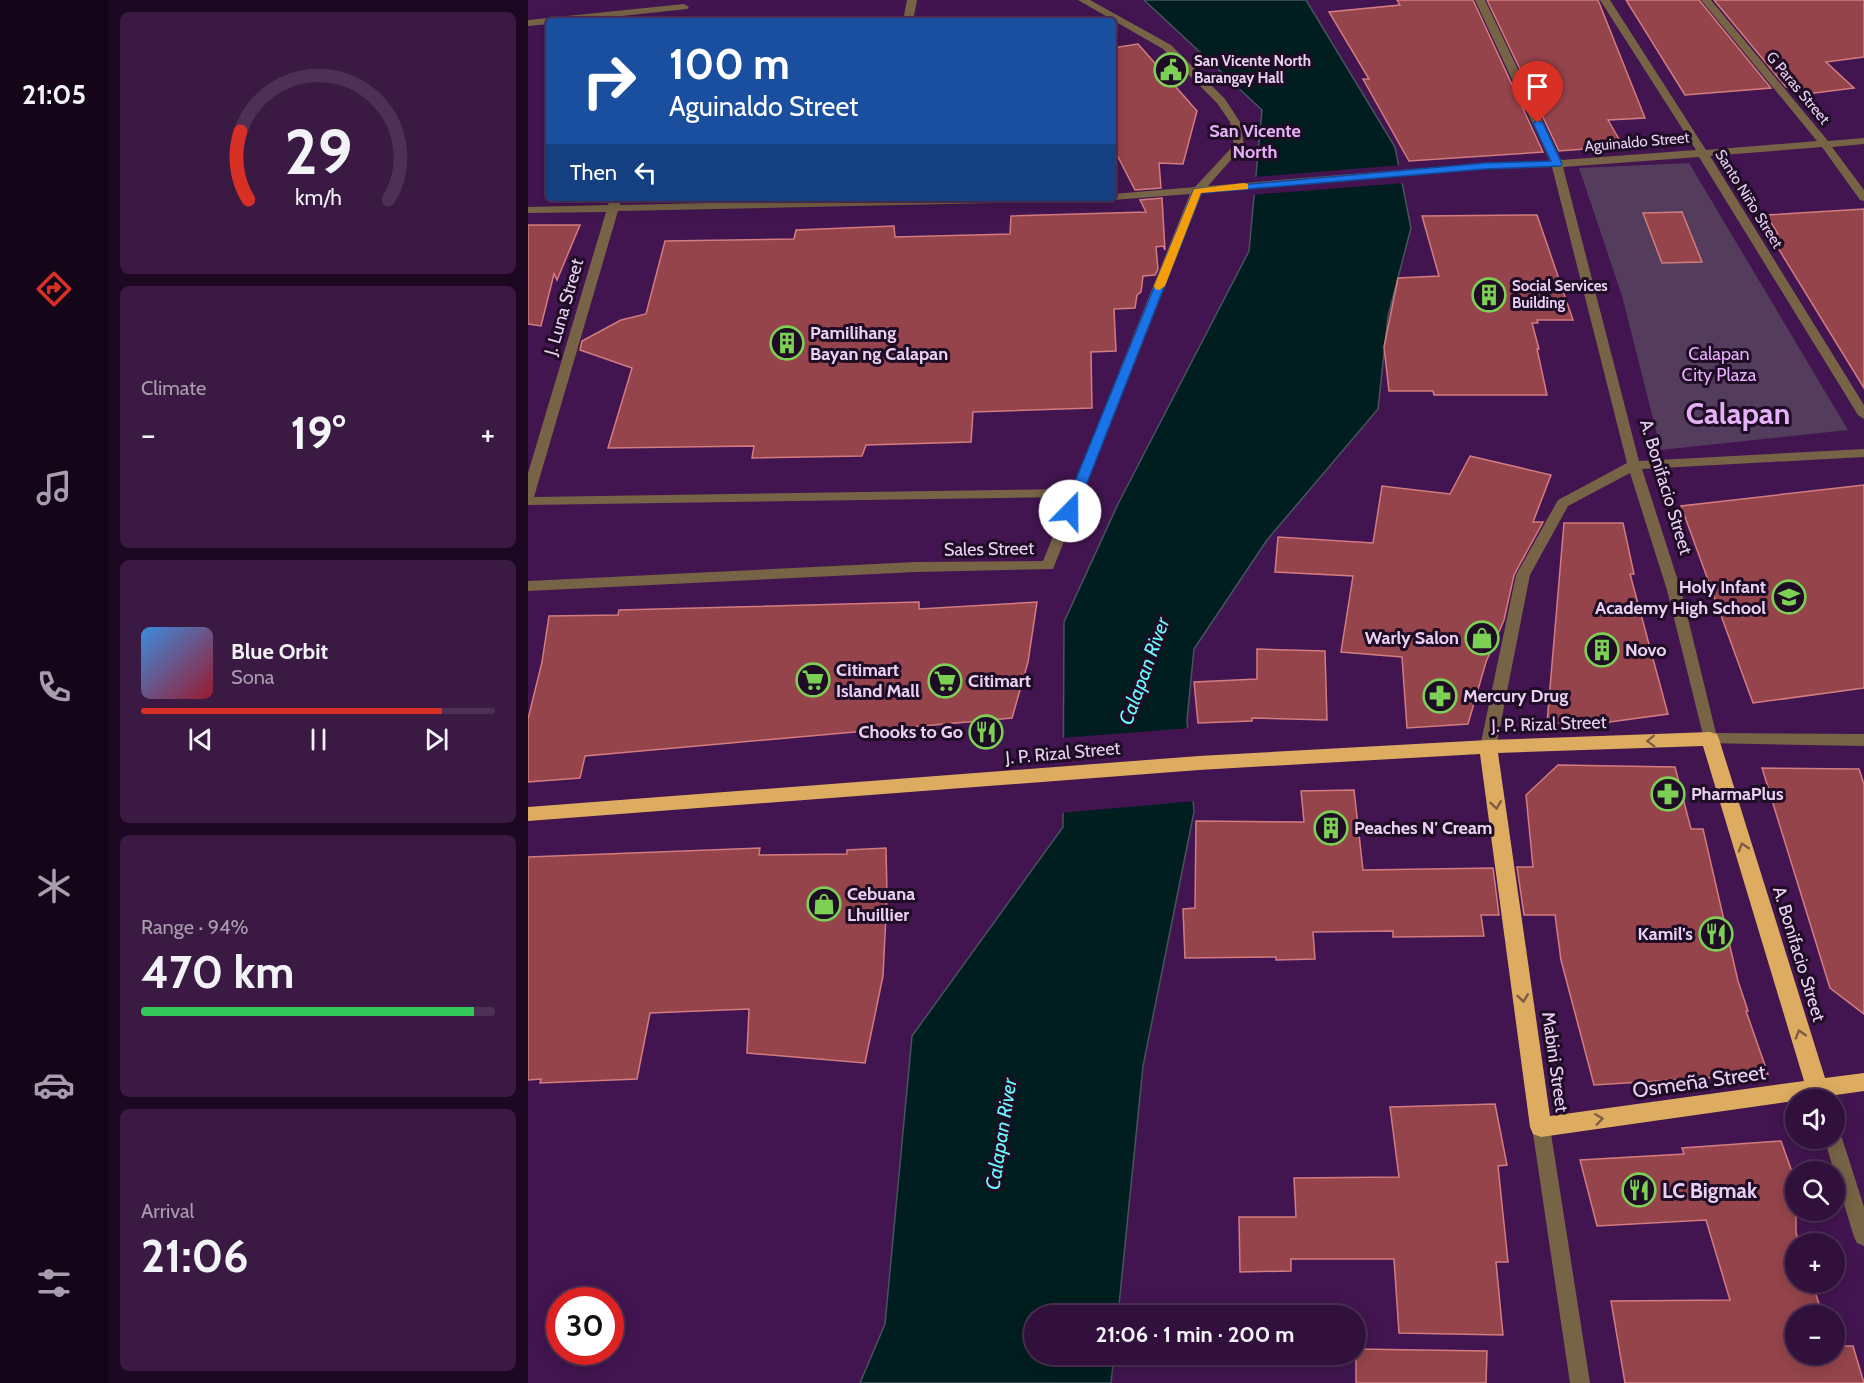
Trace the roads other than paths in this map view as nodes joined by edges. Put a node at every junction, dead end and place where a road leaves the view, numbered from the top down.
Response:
1 (912, 0) edge
2 (1480, 0) edge
3 (1605, 0) edge
4 (1706, 0) edge
5 (685, 3) edge
6 (1087, 5) edge
7 (567, 18) edge
8 (680, 18) edge
9 (909, 18) edge
10 (1112, 18) edge
11 (1116, 20) edge
12 (546, 21) edge
13 (528, 23) edge
14 (1864, 141) edge
15 (1824, 143) junction
16 (1702, 152) junction
17 (1557, 164) junction
18 (1197, 191) junction
19 (1116, 196) edge
20 (1864, 198) edge
21 (868, 201) edge
22 (614, 202) edge
23 (528, 210) edge
24 (1864, 415) edge
25 (1864, 453) edge
26 (1634, 465) junction
27 (1077, 493) junction
28 (528, 495) edge
29 (528, 501) edge
30 (528, 586) edge
31 (1710, 739) junction
32 (1864, 740) edge
33 (1488, 747) junction
34 (528, 814) edge
35 (1864, 1082) edge
36 (1817, 1089) edge
37 (1838, 1089) edge
38 (1785, 1098) edge
39 (1541, 1127) junction
40 (1836, 1149) edge
41 (1864, 1237) edge
42 (1580, 1383) edge

1 - 9 street
2 - 17 street, A. Bonifacio Street
3 - 16 street, Santo Niño Street
4 - 15 street, G Paras Street
5 - 7 street
5 - 8 street
6 - 10 street
11 - 18 street
12 - 13 street
14 - 15 street, Aguinaldo Street
15 - 16 street, Aguinaldo Street
15 - 20 street, G Paras Street
16 - 17 street, Aguinaldo Street
16 - 24 street, Santo Niño Street
17 - 18 street, Aguinaldo Street
17 - 26 street, A. Bonifacio Street
18 - 19 street, Aguinaldo Street
18 - 27 street, Sales Street
21 - 22 street
22 - 23 street
22 - 28 street, J. Luna Street
25 - 26 street
26 - 31 street, A. Bonifacio Street
26 - 33 street
27 - 29 street
27 - 30 street, Sales Street
31 - 32 street
31 -> 33 highway, J. P. Rizal Street
36 -> 31 highway, A. Bonifacio Street
33 - 34 highway, J. P. Rizal Street
33 -> 39 highway, Mabini Street
35 - 37 highway, Osmeña Street
39 -> 38 highway, Osmeña Street
39 - 42 street, Mabini Street
40 - 41 street

